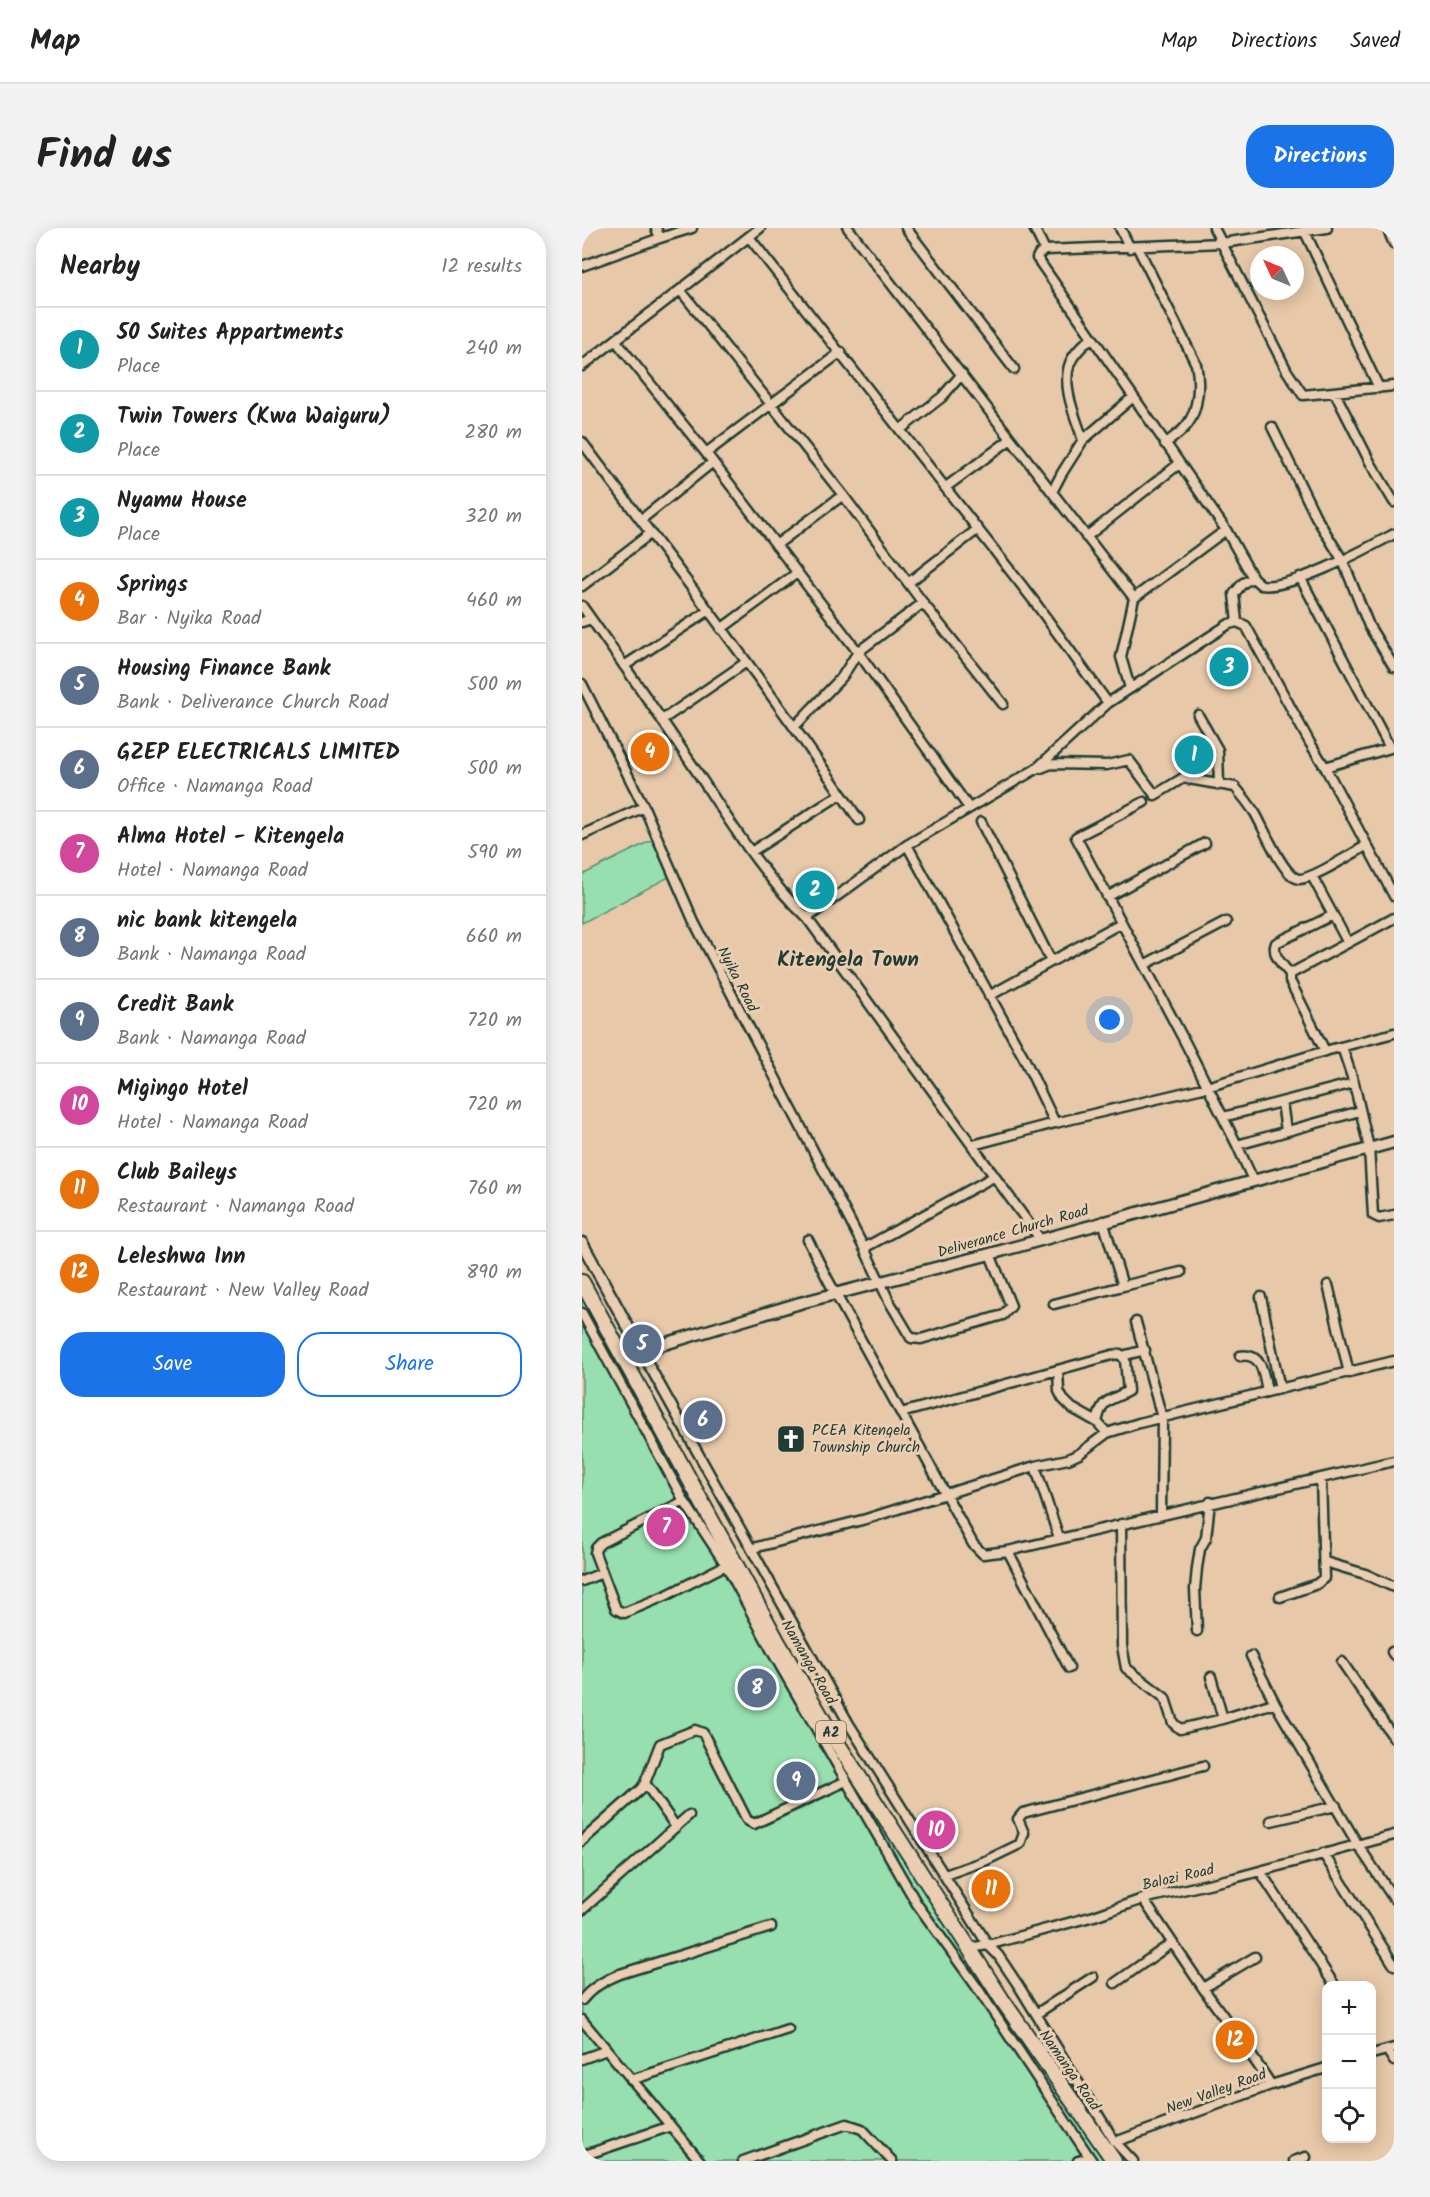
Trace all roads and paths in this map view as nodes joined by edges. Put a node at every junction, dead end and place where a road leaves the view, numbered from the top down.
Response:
1 (657, 228) edge
2 (692, 228) edge
3 (760, 228) edge
4 (848, 228) edge
5 (906, 228) edge
6 (1034, 228) edge
7 (1120, 228) edge
8 (1214, 228) edge
9 (1328, 228) edge
10 (1387, 228) edge
11 (1305, 232) junction
12 (749, 237) junction
13 (660, 238) junction
14 (1222, 243) junction
15 (1394, 244) edge
16 (1134, 248) junction
17 (1046, 250) junction
18 (582, 266) edge
19 (681, 291) junction
20 (1091, 338) junction
21 (616, 341) junction
22 (841, 352) junction
23 (582, 366) edge
24 (1014, 369) dead end
25 (962, 374) junction
26 (1394, 386) edge
27 (1379, 388) junction
28 (1335, 393) junction
29 (1132, 398) junction
30 (771, 405) junction
31 (1272, 427) dead end
32 (901, 429) junction
33 (1011, 439) junction
34 (1083, 440) junction
35 (582, 442) edge
36 (1165, 444) junction
37 (706, 453) junction
38 (712, 462) junction
39 (1179, 464) junction
40 (946, 487) junction
41 (1052, 492) junction
42 (843, 495) junction
43 (1394, 502) edge
44 (642, 519) junction
45 (978, 529) junction
46 (1226, 530) junction
47 (651, 532) junction
48 (1394, 534) edge
49 (1086, 537) junction
50 (776, 544) junction
51 (1343, 561) junction
52 (797, 573) junction
53 (1300, 577) junction
54 (1253, 578) junction
55 (908, 583) junction
56 (582, 586) edge
57 (1134, 598) junction
58 (923, 603) junction
59 (582, 606) edge
60 (708, 611) junction
61 (591, 619) junction
62 (582, 622) edge
63 (1237, 622) junction
64 (721, 629) junction
65 (858, 652) junction
66 (746, 663) junction
67 (624, 666) junction
68 (1394, 667) edge
69 (582, 684) edge
70 (1130, 688) junction
71 (1108, 703) junction
72 (1003, 704) dead end
73 (1198, 715) dead end
74 (662, 720) junction
75 (795, 726) junction
76 (1392, 747) edge
77 (1325, 767) junction
78 (1036, 769) junction
79 (1219, 785) junction
80 (841, 794) junction
81 (1144, 802) dead end
82 (644, 807) junction
83 (969, 808) junction
84 (859, 820) dead end
85 (981, 822) dead end
86 (582, 835) edge
87 (1205, 843) dead end
88 (907, 845) junction
89 (1366, 846) junction
90 (751, 852) junction
91 (1312, 876) junction
92 (1394, 896) edge
93 (1107, 897) junction
94 (1333, 915) junction
95 (807, 918) junction
96 (1394, 918) edge
97 (1227, 922) dead end
98 (1121, 923) junction
99 (1348, 943) junction
100 (1052, 960) junction
101 (1144, 965) junction
102 (1290, 974) junction
103 (989, 996) junction
104 (1394, 1033) edge
105 (1342, 1047) junction
106 (1325, 1051) junction
107 (1354, 1083) junction
108 (1207, 1088) junction
109 (1282, 1102) junction
110 (1360, 1111) junction
111 (1223, 1117) junction
112 (1055, 1123) junction
113 (1286, 1131) junction
114 (1394, 1142) edge
115 (1237, 1144) junction
116 (973, 1145) junction
117 (1369, 1148) junction
118 (995, 1176) junction
119 (1253, 1180) junction
120 (1394, 1215) edge
121 (1103, 1221) junction
122 (1040, 1239) junction
123 (808, 1240) dead end
124 (582, 1243) edge
125 (864, 1248) junction
126 (990, 1254) junction
127 (1181, 1272) dead end
128 (880, 1281) junction
129 (582, 1282) edge
130 (1328, 1285) dead end
131 (1123, 1286) junction
132 (837, 1294) junction
133 (1261, 1297) dead end
134 (1054, 1304) dead end
135 (582, 1313) edge
136 (1136, 1322) dead end
137 (1145, 1350) junction
138 (642, 1351) junction
139 (614, 1355) junction
140 (1122, 1356) junction
141 (1240, 1356) dead end
142 (1394, 1361) edge
143 (1059, 1370) junction
144 (1349, 1373) junction
145 (1280, 1389) junction
146 (1267, 1392) junction
147 (901, 1413) junction
148 (1162, 1418) junction
149 (1097, 1422) junction
150 (1107, 1433) junction
151 (1394, 1461) edge
152 (1035, 1466) junction
153 (1321, 1478) junction
154 (945, 1493) junction
155 (684, 1501) junction
156 (1210, 1502) junction
157 (1161, 1514) junction
158 (1121, 1524) junction
159 (1059, 1538) junction
160 (753, 1548) junction
161 (1008, 1551) junction
162 (1325, 1562) junction
163 (726, 1565) junction
164 (603, 1573) junction
165 (582, 1581) edge
166 (1394, 1587) edge
167 (1280, 1597) dead end
168 (1197, 1631) dead end
169 (1251, 1656) dead end
170 (1342, 1662) dead end
171 (1069, 1668) dead end
172 (1211, 1677) dead end
173 (1275, 1704) junction
174 (1223, 1719) junction
175 (1394, 1738) edge
176 (1203, 1766) dead end
177 (846, 1781) junction
178 (645, 1783) junction
179 (1336, 1806) junction
180 (689, 1815) dead end
181 (1271, 1821) dead end
182 (676, 1827) junction
183 (1394, 1835) edge
184 (582, 1841) edge
185 (1358, 1845) junction
186 (1323, 1853) junction
187 (1260, 1871) junction
188 (945, 1875) junction
189 (1391, 1888) edge
190 (1143, 1899) junction
191 (1394, 1899) edge
192 (582, 1910) edge
193 (771, 1927) dead end
194 (1172, 1943) junction
195 (988, 1946) junction
196 (968, 1948) junction
197 (1255, 1956) dead end
198 (1394, 1965) edge
199 (1093, 1977) dead end
200 (1332, 1981) edge
201 (1114, 1983) dead end
202 (1203, 1988) junction
203 (582, 2000) edge
204 (1036, 2014) junction
205 (582, 2020) edge
206 (788, 2029) dead end
207 (1391, 2049) edge
208 (607, 2050) junction
209 (1376, 2053) edge
210 (582, 2059) edge
211 (1394, 2061) edge
212 (1322, 2069) edge
213 (632, 2080) junction
214 (1271, 2085) junction
215 (671, 2126) junction
216 (1115, 2142) junction
217 (582, 2156) edge
218 (1306, 2157) dead end
219 (1090, 2159) edge
220 (700, 2161) edge
221 (743, 2161) edge
222 (892, 2161) edge
223 (1078, 2161) edge
224 (1114, 2161) edge
225 (1133, 2161) edge
226 (1294, 2161) edge

1 - 13 street
2 - 13 street
3 - 12 street
4 - 25 street
5 - 24 street
6 - 17 street
7 - 16 street
8 - 14 street
9 - 11 street
10 - 15 street
11 - 14 street
11 - 27 street
12 - 19 street
12 - 22 street
13 - 18 street
14 - 16 street
14 - 28 street
16 - 17 street
16 - 36 street
17 - 20 street
19 - 21 street
19 - 30 street
20 - 29 street
20 - 34 street
21 - 23 street
21 - 37 street
22 - 30 street
22 - 32 street
25 - 32 street
25 - 33 street
26 - 27 street
27 - 28 street
28 - 43 street
29 - 34 street
29 - 36 street
30 - 37 street
30 - 42 street
31 - 51 street
32 - 40 street
33 - 40 street
33 - 41 street
34 - 41 street
35 - 44 street
36 - 39 street
37 - 38 street
38 - 44 street
38 - 50 street
39 - 46 street
39 - 49 street
40 - 45 street
41 - 49 street
42 - 50 street
42 - 55 street
44 - 47 street
45 - 55 street
45 - 71 street
46 - 54 street
46 - 57 street
47 - 56 street
47 - 60 street
48 - 51 street
49 - 57 street
50 - 52 street
51 - 53 street
51 - 68 street
52 - 64 street
52 - 65 street
53 - 54 street
53 - 76 street
54 - 63 street
55 - 58 street
57 - 70 street
58 - 65 street
58 - 72 street
59 - 61 street
60 - 64 street
60 - 67 street
61 - 62 street
61 - 67 street
63 - 70 street
63 - 77 street
64 - 66 street
65 - 75 street
65 - 83 street
66 - 74 street
66 - 75 street
67 - 74 street
69 - 82 street, Nyika Road
70 - 71 street
71 - 78 street
73 - 79 street
74 - 90 street
75 - 80 street
76 - 77 street
77 - 89 street
78 - 79 street
78 - 83 street
79 - 91 street
80 - 84 street
80 - 90 street
81 - 93 street
82 - 86 street
82 - 125 street, Nyika Road
83 - 88 street
85 - 100 street
87 - 93 street
88 - 95 street
88 - 103 street
89 - 91 street
89 - 92 street
90 - 95 street
91 - 94 street
93 - 98 street
94 - 99 street
94 - 102 street
95 - 116 street
96 - 99 street
97 - 101 street
98 - 100 street
98 - 101 street
99 - 102 street
100 - 103 street
101 - 108 street
102 - 106 street
103 - 112 street
104 - 105 street
105 - 106 street
105 - 107 street
106 - 108 street
107 - 109 street
107 - 110 street
108 - 111 street
108 - 112 street
109 - 111 street
109 - 113 street
110 - 113 street
110 - 117 street
111 - 115 street
112 - 116 street
113 - 115 street
114 - 117 street, Deliverance Church Road
115 - 119 street
116 - 118 street
117 - 119 street, Deliverance Church Road
117 - 120 street
118 - 122 street
118 - 125 street
119 - 121 street, Deliverance Church Road
121 - 122 street, Deliverance Church Road
121 - 131 street
122 - 126 street, Deliverance Church Road
123 - 132 street
124 - 138 street
125 - 128 street, Nyika Road
126 - 128 street, Deliverance Church Road
126 - 128 street, Nyika Road
127 - 131 street
128 - 132 street, Deliverance Church Road
129 - 139 highway, Namanga Road / A2
130 - 144 street
131 - 134 street
132 - 138 street, Deliverance Church Road
132 - 147 street
133 - 145 street
135 - 139 street
136 - 137 street
137 - 140 street
137 - 148 street
138 - 160 street
139 - 155 street
139 - 196 highway, Namanga Road / A2
140 - 143 street
140 - 149 street
141 - 146 street
142 - 144 street
143 - 147 street
143 - 149 street
144 - 145 street
145 - 146 street
146 - 148 street
147 - 154 street
148 - 150 street
148 - 157 street
149 - 150 street
150 - 152 street
151 - 153 street
152 - 154 street
152 - 159 street
153 - 156 street
153 - 162 street
154 - 160 street
154 - 161 street
155 - 163 street
155 - 164 street
156 - 157 street
156 - 168 street
157 - 158 street
158 - 159 street
158 - 174 street
159 - 161 street
160 - 188 street
161 - 171 street
162 - 166 street
162 - 167 street
163 - 164 street
163 - 177 street
164 - 165 street
169 - 173 street
170 - 175 street
172 - 174 street
173 - 174 street
173 - 179 street
176 - 188 street
177 - 178 street
177 - 219 street
178 - 182 street
178 - 184 street
179 - 181 street
179 - 185 street
180 - 182 street
182 - 192 street
183 - 185 street, Balozi Road
185 - 186 street, Balozi Road
185 - 189 street
186 - 187 street, Balozi Road
186 - 198 street
187 - 190 street, Balozi Road
187 - 200 street
188 - 195 street
189 - 191 street
190 - 194 street
190 - 195 street, Balozi Road
193 - 203 street
194 - 201 street
194 - 202 street
195 - 196 street, Balozi Road
195 - 204 street
196 - 224 highway, Namanga Road / A2
197 - 202 street
199 - 204 street
202 - 214 street
204 - 216 street
205 - 208 street
206 - 213 street
207 - 209 street
207 - 211 street
208 - 210 street
208 - 213 street
212 - 214 street, New Valley Road
213 - 215 street
214 - 216 street, New Valley Road
215 - 217 street
215 - 220 street
216 - 225 street
218 - 226 street
219 - 223 street
221 - 222 street

